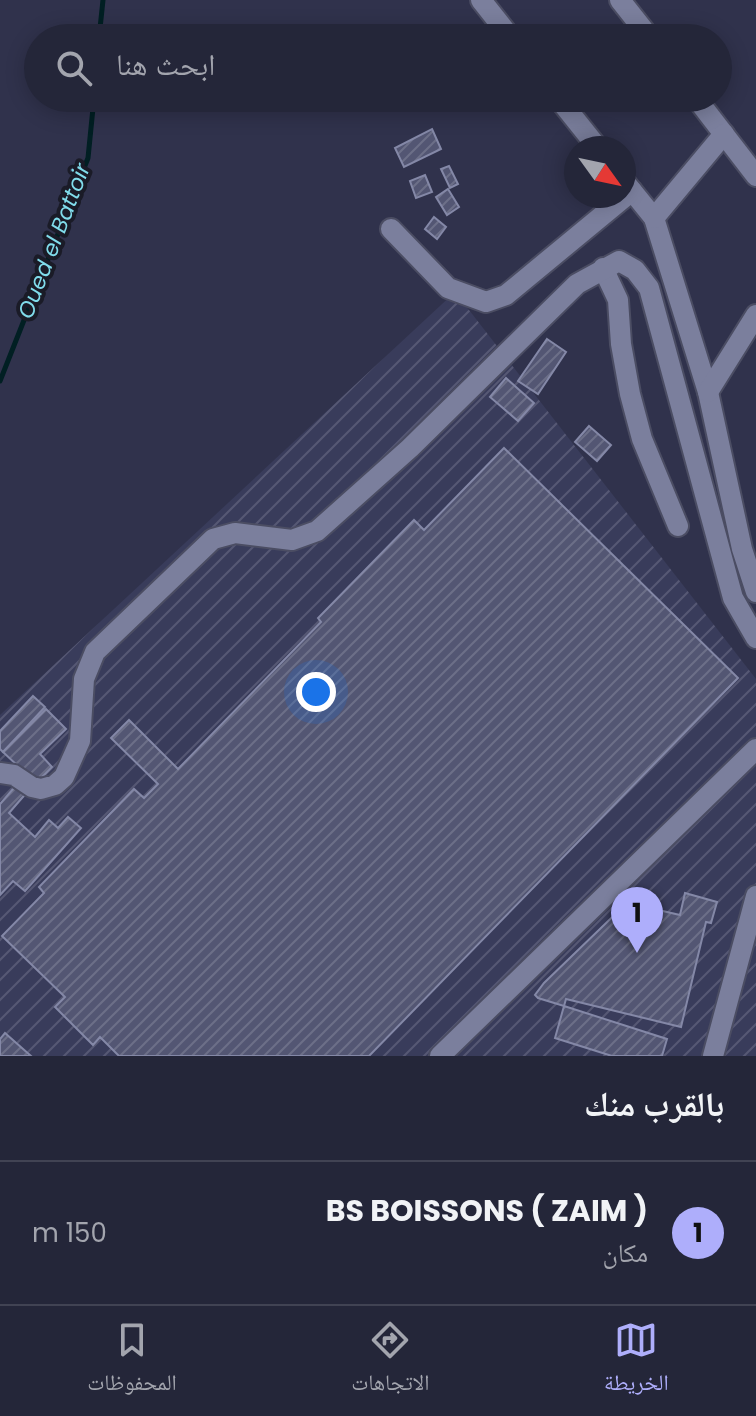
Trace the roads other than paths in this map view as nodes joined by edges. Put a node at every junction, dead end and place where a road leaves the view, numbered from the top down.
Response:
1 (481, 0) edge
2 (620, 0) edge
3 (500, 24) edge
4 (639, 24) edge
5 (569, 112) edge
6 (707, 112) edge
7 (724, 134) junction
8 (588, 136) edge
9 (756, 176) edge
10 (636, 196) edge
11 (603, 208) edge
12 (654, 218) junction
13 (391, 229) dead end
14 (664, 250) junction
15 (603, 268) junction
16 (635, 270) junction
17 (756, 315) edge
18 (708, 392) junction
19 (678, 526) dead end
20 (756, 527) edge
21 (742, 549) junction
22 (756, 592) edge
23 (756, 638) edge
24 (756, 749) edge
25 (0, 773) edge
26 (756, 896) edge
27 (440, 1056) edge
28 (713, 1056) edge

1 - 3 street
2 - 4 street
5 - 8 street
6 - 7 street
7 - 9 street
7 - 12 street
10 - 12 street
11 - 13 street
12 - 14 street
14 - 16 street
14 - 18 street
15 - 16 street
15 - 19 street
15 - 25 street
16 - 23 street
17 - 18 street
18 - 21 street
20 - 21 street
21 - 22 street
24 - 27 street
26 - 28 street

